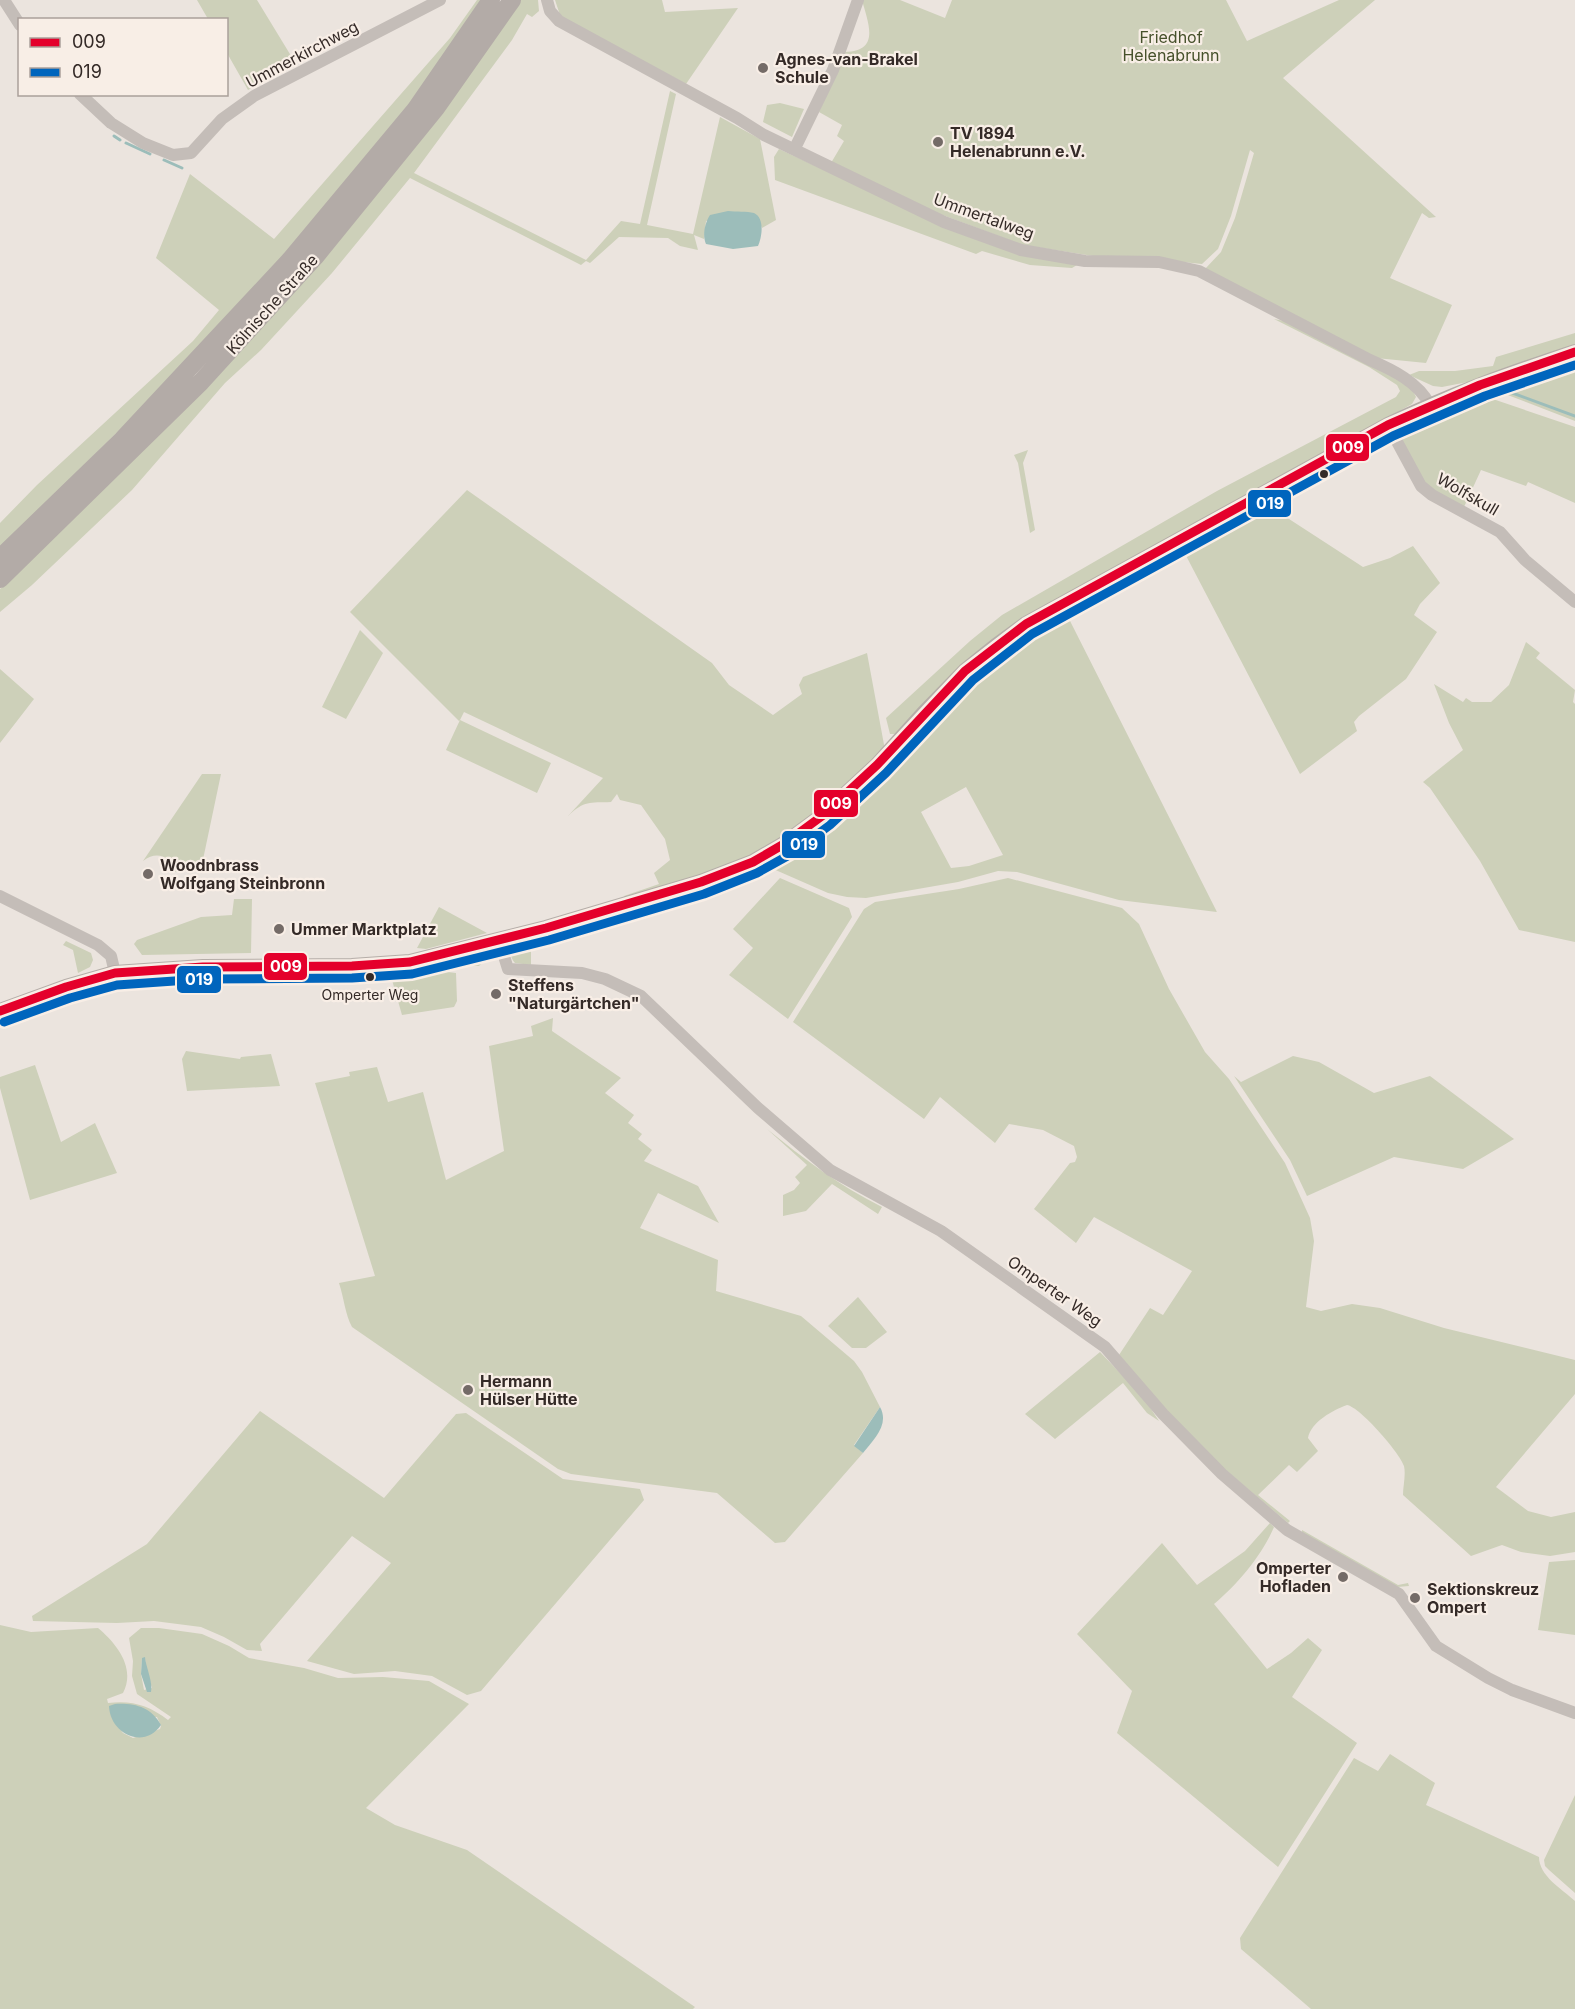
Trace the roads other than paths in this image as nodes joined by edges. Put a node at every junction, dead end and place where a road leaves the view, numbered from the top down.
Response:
1 (4, 0) edge
2 (440, 0) edge
3 (491, 0) edge
4 (512, 0) edge
5 (547, 0) edge
6 (858, 0) edge
7 (18, 22) edge
8 (82, 96) edge
9 (795, 148) junction
10 (1575, 352) edge
11 (1430, 405) junction
12 (1388, 424) junction
13 (0, 558) edge
14 (0, 579) edge
15 (1575, 602) edge
16 (0, 896) edge
17 (499, 940) junction
18 (115, 973) junction
19 (0, 1011) edge
20 (1575, 1713) edge

1 - 7 street
2 - 8 street, Ummerkirchweg
3 - 13 main road, Kölnische Straße
4 - 14 main road, Kölnische Straße
5 - 9 street, Ummertalweg
6 - 9 street
9 - 11 street, Ummertalweg
10 - 11 main road
11 - 12 main road
12 - 15 street, Wolfskull
12 - 17 main road
16 - 18 street
17 - 18 main road
17 - 20 street, Omperter Weg
18 - 19 main road

